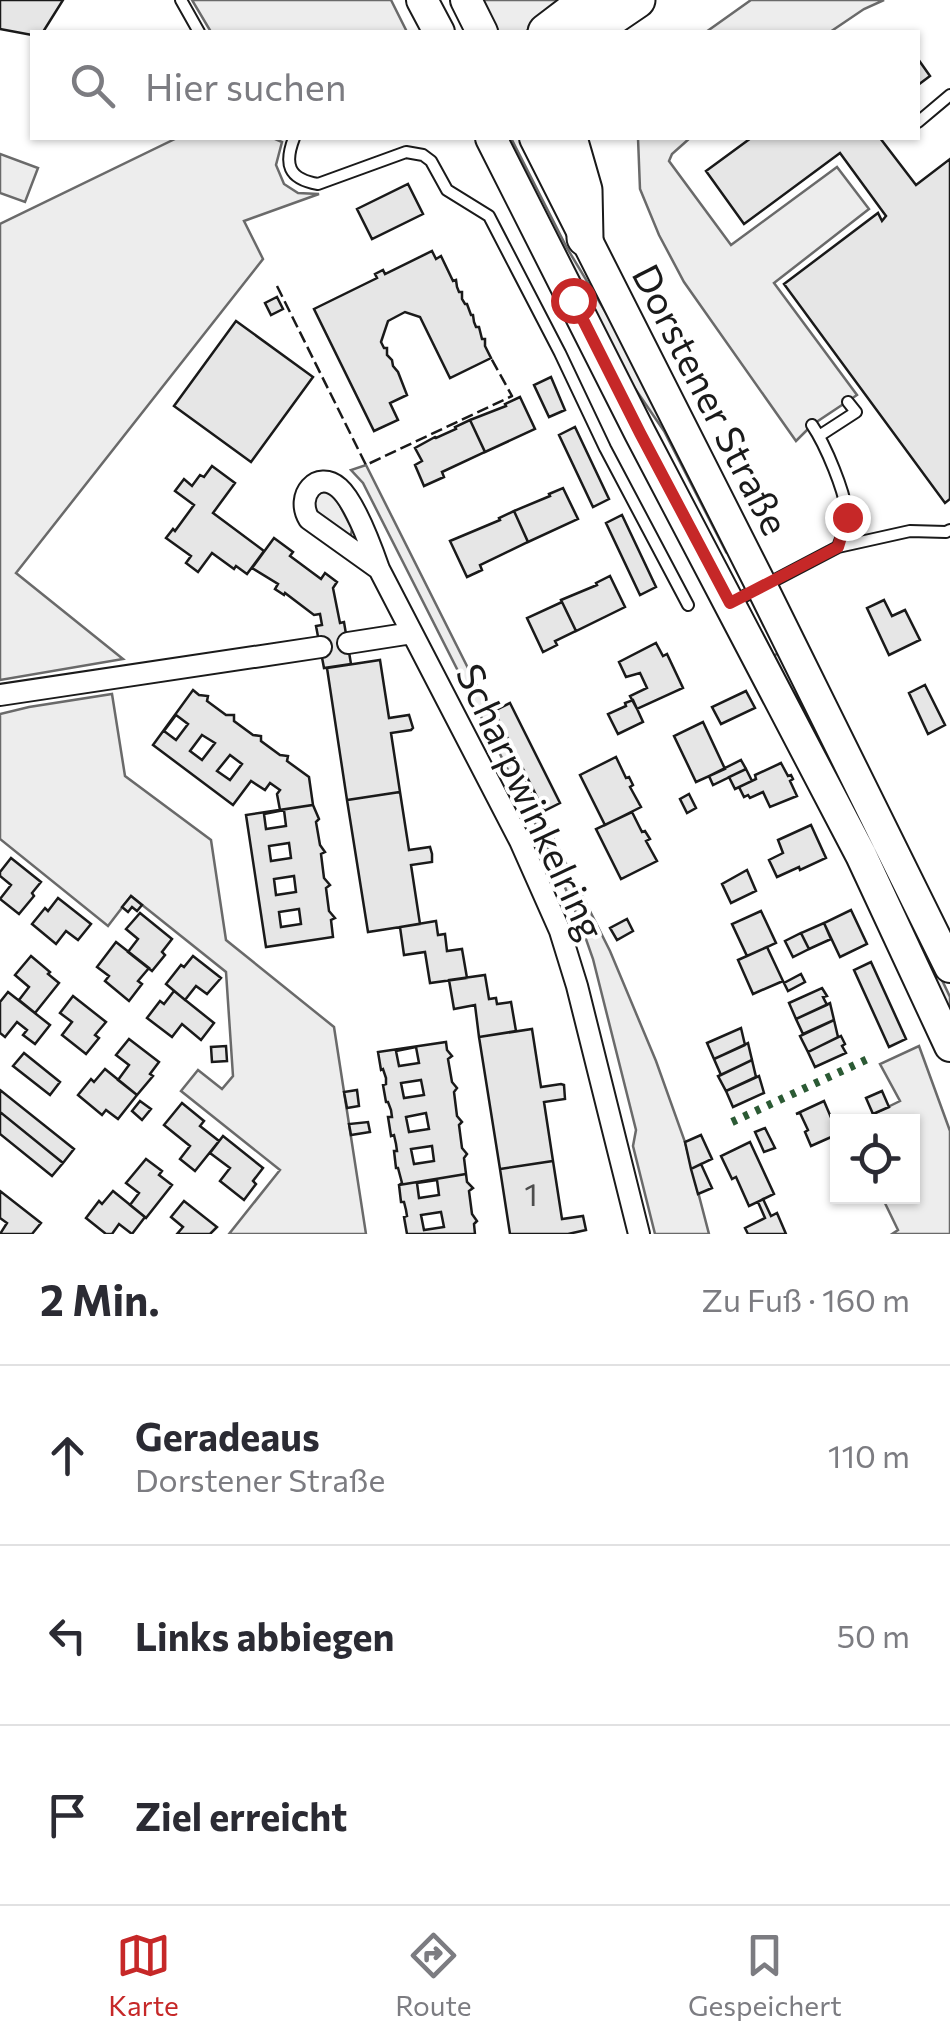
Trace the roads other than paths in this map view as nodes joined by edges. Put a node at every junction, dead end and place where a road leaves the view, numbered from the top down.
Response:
1 (182, 0) edge
2 (422, 0) edge
3 (466, 0) edge
4 (605, 17) edge
5 (198, 30) edge
6 (437, 30) edge
7 (481, 30) edge
8 (554, 30) edge
9 (950, 95) edge
10 (920, 120) edge
11 (293, 140) edge
12 (492, 140) edge
13 (536, 140) edge
14 (571, 140) edge
15 (585, 238) junction
16 (848, 402) dead end
17 (812, 425) dead end
18 (820, 436) junction
19 (950, 530) edge
20 (838, 547) junction
21 (379, 569) dead end
22 (762, 587) junction
23 (730, 603) junction
24 (688, 606) dead end
25 (412, 633) junction
26 (348, 643) dead end
27 (321, 647) dead end
28 (0, 696) edge
29 (950, 967) edge
30 (950, 1046) edge
31 (639, 1234) edge

1 - 5 lane
2 - 6 main road
3 - 7 main road
4 - 8 highway
9 - 10 lane
11 - 24 lane
12 - 23 main road, Dorstener Straße
13 - 15 main road, Dorstener Straße
14 - 15 highway
15 - 22 main road, Dorstener Straße
16 - 18 lane
17 - 18 lane
18 - 20 lane
19 - 20 lane
20 - 22 lane
21 - 25 street, Scharpwinkelring
22 - 23 lane
22 - 29 main road, Dorstener Straße
23 - 30 main road, Dorstener Straße
25 - 26 street, Scharpwinkelring
25 - 31 street, Scharpwinkelring
27 - 28 street

